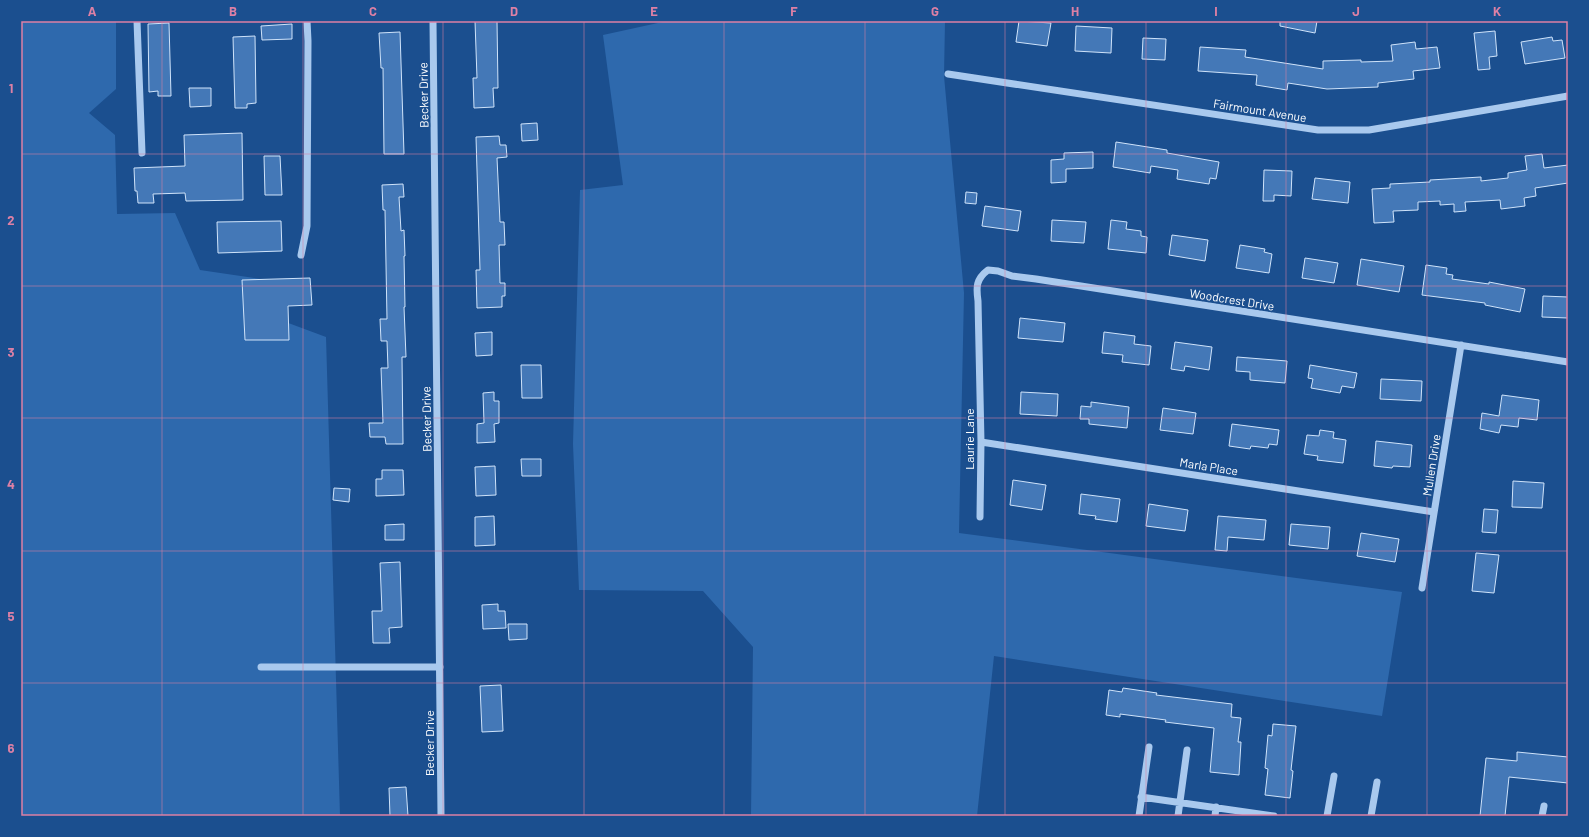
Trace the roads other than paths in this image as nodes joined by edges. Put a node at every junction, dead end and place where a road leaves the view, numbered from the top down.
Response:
1 (137, 21) edge
2 (306, 21) edge
3 (433, 21) edge
4 (948, 74) dead end
5 (1568, 96) edge
6 (142, 153) dead end
7 (300, 255) dead end
8 (1461, 345) junction
9 (979, 362) joint
10 (1568, 362) edge
11 (981, 442) junction
12 (1434, 512) junction
13 (980, 517) dead end
14 (1422, 588) dead end
15 (262, 667) dead end
16 (440, 667) junction
17 (1149, 747) dead end
18 (1188, 750) dead end
19 (1334, 776) dead end
20 (1377, 782) dead end
21 (1142, 797) junction
22 (1180, 802) junction
23 (1544, 806) dead end
24 (1216, 807) junction
25 (441, 816) edge
26 (1139, 816) edge
27 (1178, 816) edge
28 (1215, 816) edge
29 (1274, 816) edge
30 (1327, 816) edge
31 (1371, 816) edge
32 (1542, 816) edge

1 - 6 street
2 - 7 street
3 - 16 street, Becker Drive
4 - 5 street, Fairmount Avenue
8 - 9 street, Woodcrest Drive
8 - 10 street, Woodcrest Drive
8 - 12 street, Mullen Drive
9 - 11 street, Laurie Lane
11 - 12 street, Marla Place
11 - 13 street, Laurie Lane
12 - 14 street, Mullen Drive
15 - 16 street
16 - 25 street, Becker Drive
17 - 21 street
18 - 22 street
19 - 30 street
20 - 31 street
21 - 22 street
21 - 26 street
22 - 24 street
22 - 27 street
23 - 32 street
24 - 28 street
24 - 29 street

